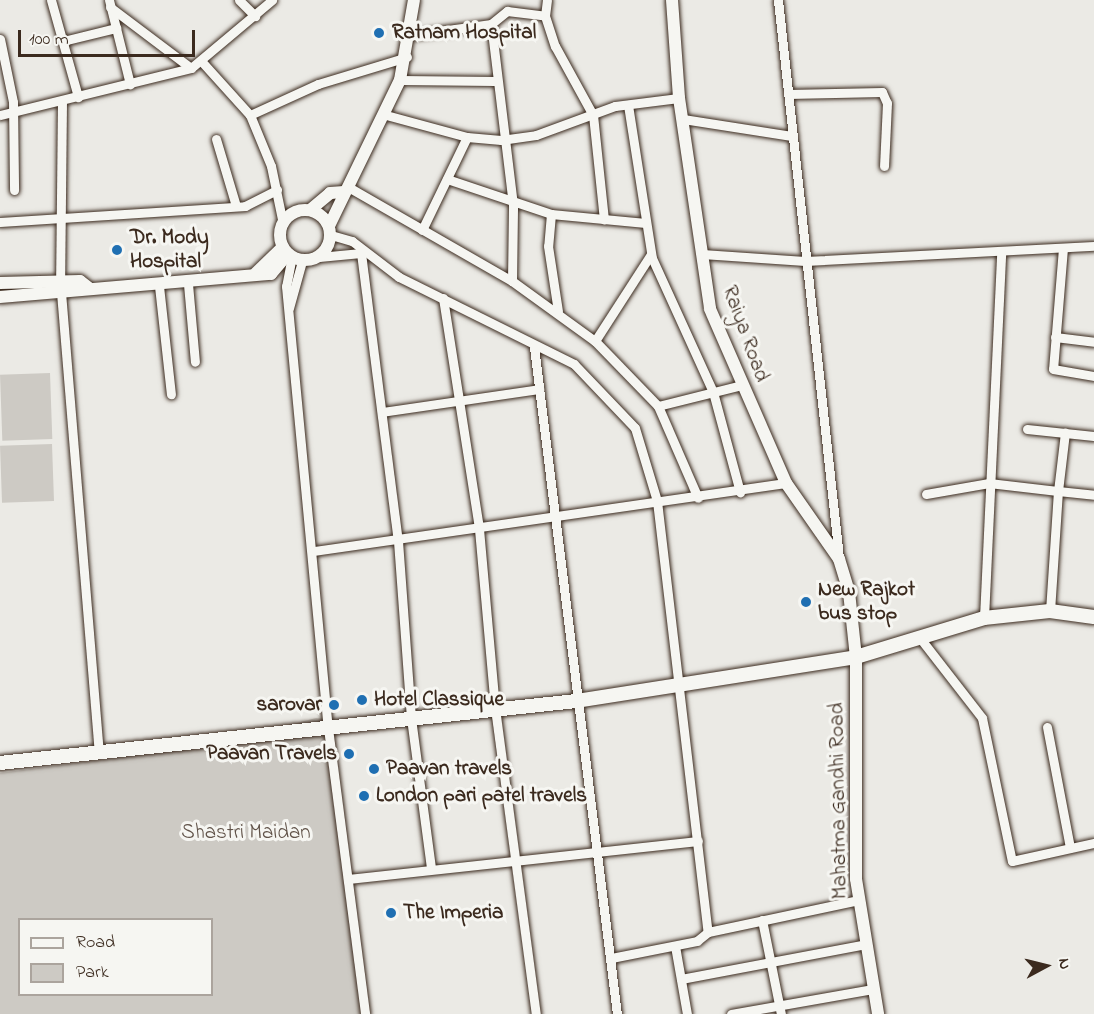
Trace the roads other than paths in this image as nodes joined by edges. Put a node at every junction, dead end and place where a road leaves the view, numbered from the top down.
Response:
1 (51, 0) edge
2 (239, 0) edge
3 (272, 0) edge
4 (414, 0) edge
5 (547, 0) edge
6 (672, 0) edge
7 (778, 0) edge
8 (110, 3) edge
9 (255, 16) junction
10 (545, 16) junction
11 (491, 24) junction
12 (116, 28) junction
13 (411, 35) junction
14 (0, 39) edge
15 (63, 41) junction
16 (2, 52) edge
17 (407, 57) junction
18 (203, 63) junction
19 (190, 68) junction
20 (400, 80) junction
21 (495, 81) junction
22 (130, 84) junction
23 (788, 94) junction
24 (78, 97) junction
25 (679, 98) junction
26 (62, 101) junction
27 (628, 105) junction
28 (14, 112) junction
29 (0, 115) edge
30 (250, 115) junction
31 (386, 115) junction
32 (593, 115) junction
33 (683, 119) junction
34 (792, 136) junction
35 (467, 137) junction
36 (216, 139) dead end
37 (501, 140) junction
38 (884, 166) dead end
39 (447, 179) junction
40 (14, 190) dead end
41 (277, 190) junction
42 (347, 190) junction
43 (513, 205) junction
44 (236, 206) junction
45 (310, 210) junction
46 (551, 214) junction
47 (604, 219) junction
48 (0, 222) edge
49 (62, 222) junction
50 (646, 223) junction
51 (283, 224) junction
52 (330, 230) junction
53 (422, 230) junction
54 (1094, 246) edge
55 (1063, 248) junction
56 (1001, 252) junction
57 (361, 253) junction
58 (651, 254) junction
59 (702, 254) junction
60 (291, 255) junction
61 (319, 257) junction
62 (805, 261) junction
63 (60, 280) junction
64 (512, 281) junction
65 (0, 283) edge
66 (188, 284) junction
67 (159, 286) junction
68 (89, 288) junction
69 (62, 296) junction
70 (0, 297) edge
71 (443, 298) junction
72 (558, 311) junction
73 (1055, 337) junction
74 (596, 341) junction
75 (1094, 342) edge
76 (534, 347) junction
77 (195, 362) dead end
78 (1094, 376) edge
79 (742, 385) junction
80 (539, 388) junction
81 (713, 392) junction
82 (171, 394) dead end
83 (460, 400) junction
84 (658, 406) junction
85 (382, 412) junction
86 (1027, 429) dead end
87 (1065, 432) junction
88 (1094, 436) edge
89 (786, 483) junction
90 (989, 483) junction
91 (1058, 491) junction
92 (740, 492) junction
93 (926, 494) dead end
94 (1094, 495) edge
95 (698, 498) junction
96 (657, 501) junction
97 (555, 517) junction
98 (479, 529) junction
99 (398, 541) junction
100 (314, 551) junction
101 (839, 559) junction
102 (1050, 611) junction
103 (1094, 617) edge
104 (984, 618) junction
105 (920, 638) junction
106 (856, 657) junction
107 (675, 684) junction
108 (576, 700) junction
109 (495, 708) junction
110 (411, 718) junction
111 (1047, 727) dead end
112 (328, 728) junction
113 (99, 752) junction
114 (0, 763) edge
115 (699, 841) junction
116 (1094, 843) edge
117 (1070, 848) junction
118 (600, 853) junction
119 (519, 859) junction
120 (431, 867) junction
121 (348, 879) junction
122 (859, 900) junction
123 (762, 920) junction
124 (708, 932) junction
125 (866, 944) junction
126 (675, 946) junction
127 (611, 958) junction
128 (770, 962) junction
129 (681, 979) junction
130 (873, 989) junction
131 (780, 1009) edge
132 (366, 1014) edge
133 (536, 1014) edge
134 (617, 1014) edge
135 (687, 1014) edge
136 (731, 1014) edge
137 (878, 1014) edge

1 - 15 street
2 - 9 street
3 - 9 street
4 - 13 street
5 - 10 street
6 - 25 street, Raiya Road
7 - 23 street
8 - 12 street
8 - 19 street
9 - 18 street
10 - 11 street
10 - 32 street
11 - 13 street
11 - 21 street
12 - 15 street
12 - 22 street
13 - 17 street
14 - 16 street
15 - 24 street
16 - 28 street
17 - 20 street
17 - 30 street
18 - 19 street
18 - 30 street
19 - 22 street
20 - 21 street
20 - 31 street
21 - 37 street
22 - 24 street
23 - 34 street
23 - 38 street
24 - 26 street
25 - 27 street
25 - 33 street, Raiya Road
26 - 28 street
26 - 49 street
27 - 32 street
27 - 50 street
28 - 29 street
28 - 40 street
30 - 41 street
31 - 35 street
31 - 42 street
32 - 37 street
32 - 47 street
33 - 34 street
33 - 59 street, Raiya Road
34 - 62 street
35 - 37 street
35 - 39 street
36 - 44 street
37 - 43 street
39 - 43 street
39 - 53 street
41 - 44 street
41 - 51 street
42 - 45 street
42 - 52 street
42 - 53 street
43 - 46 street
43 - 64 street
44 - 49 street
45 - 51 street
45 - 52 street
46 - 47 street
46 - 72 street
47 - 50 street
48 - 49 street
49 - 63 street
50 - 58 street
51 - 60 street
52 - 57 street
52 - 61 street
53 - 64 street
54 - 55 street
55 - 56 street
55 - 73 street
56 - 62 street
56 - 90 street
57 - 61 street
57 - 71 street
57 - 85 street
58 - 74 street
58 - 81 street
59 - 62 street
59 - 79 street, Raiya Road
60 - 61 street
60 - 66 street
60 - 100 street
62 - 101 street
63 - 65 street
63 - 68 street
63 - 69 street
64 - 72 street
66 - 67 street
66 - 77 street
67 - 68 street
67 - 82 street
68 - 69 street
69 - 70 street
69 - 113 street
71 - 76 street
71 - 83 street
72 - 74 street
73 - 75 street
73 - 78 street
74 - 84 street
76 - 80 street
76 - 96 street
79 - 81 street
79 - 89 street, Raiya Road
80 - 83 street
80 - 97 street
81 - 84 street
81 - 92 street
83 - 85 street
83 - 98 street
84 - 95 street
85 - 99 street
86 - 87 street
87 - 88 street
87 - 91 street
89 - 92 street
89 - 101 street, Raiya Road
90 - 91 street
90 - 93 street
90 - 104 street
91 - 94 street
91 - 102 street
92 - 95 street
95 - 96 street
96 - 97 street
96 - 107 street
97 - 98 street
97 - 108 street
98 - 99 street
98 - 109 street
99 - 100 street
99 - 110 street
100 - 112 street
101 - 106 street, Raiya Road
102 - 103 main road
102 - 104 main road
104 - 105 main road
105 - 106 main road
105 - 117 street
106 - 107 main road
106 - 122 street, Mahatma Gandhi Road
107 - 108 main road
107 - 115 street
108 - 109 main road
108 - 118 street
109 - 110 main road
109 - 119 street
110 - 112 main road
110 - 120 street
111 - 117 street
112 - 113 main road
112 - 121 street
113 - 114 main road
115 - 118 street
115 - 124 street
116 - 117 street
118 - 119 street
118 - 127 street
119 - 120 street
119 - 133 street
120 - 121 street
121 - 132 street
122 - 123 street
122 - 125 street, Mahatma Gandhi Road
123 - 124 street
123 - 128 street
124 - 126 street
125 - 128 street
125 - 130 street, Mahatma Gandhi Road
126 - 127 street
126 - 129 street
127 - 134 street
128 - 129 street
128 - 131 street
129 - 135 street
130 - 131 street
130 - 137 street, Mahatma Gandhi Road
131 - 136 street

